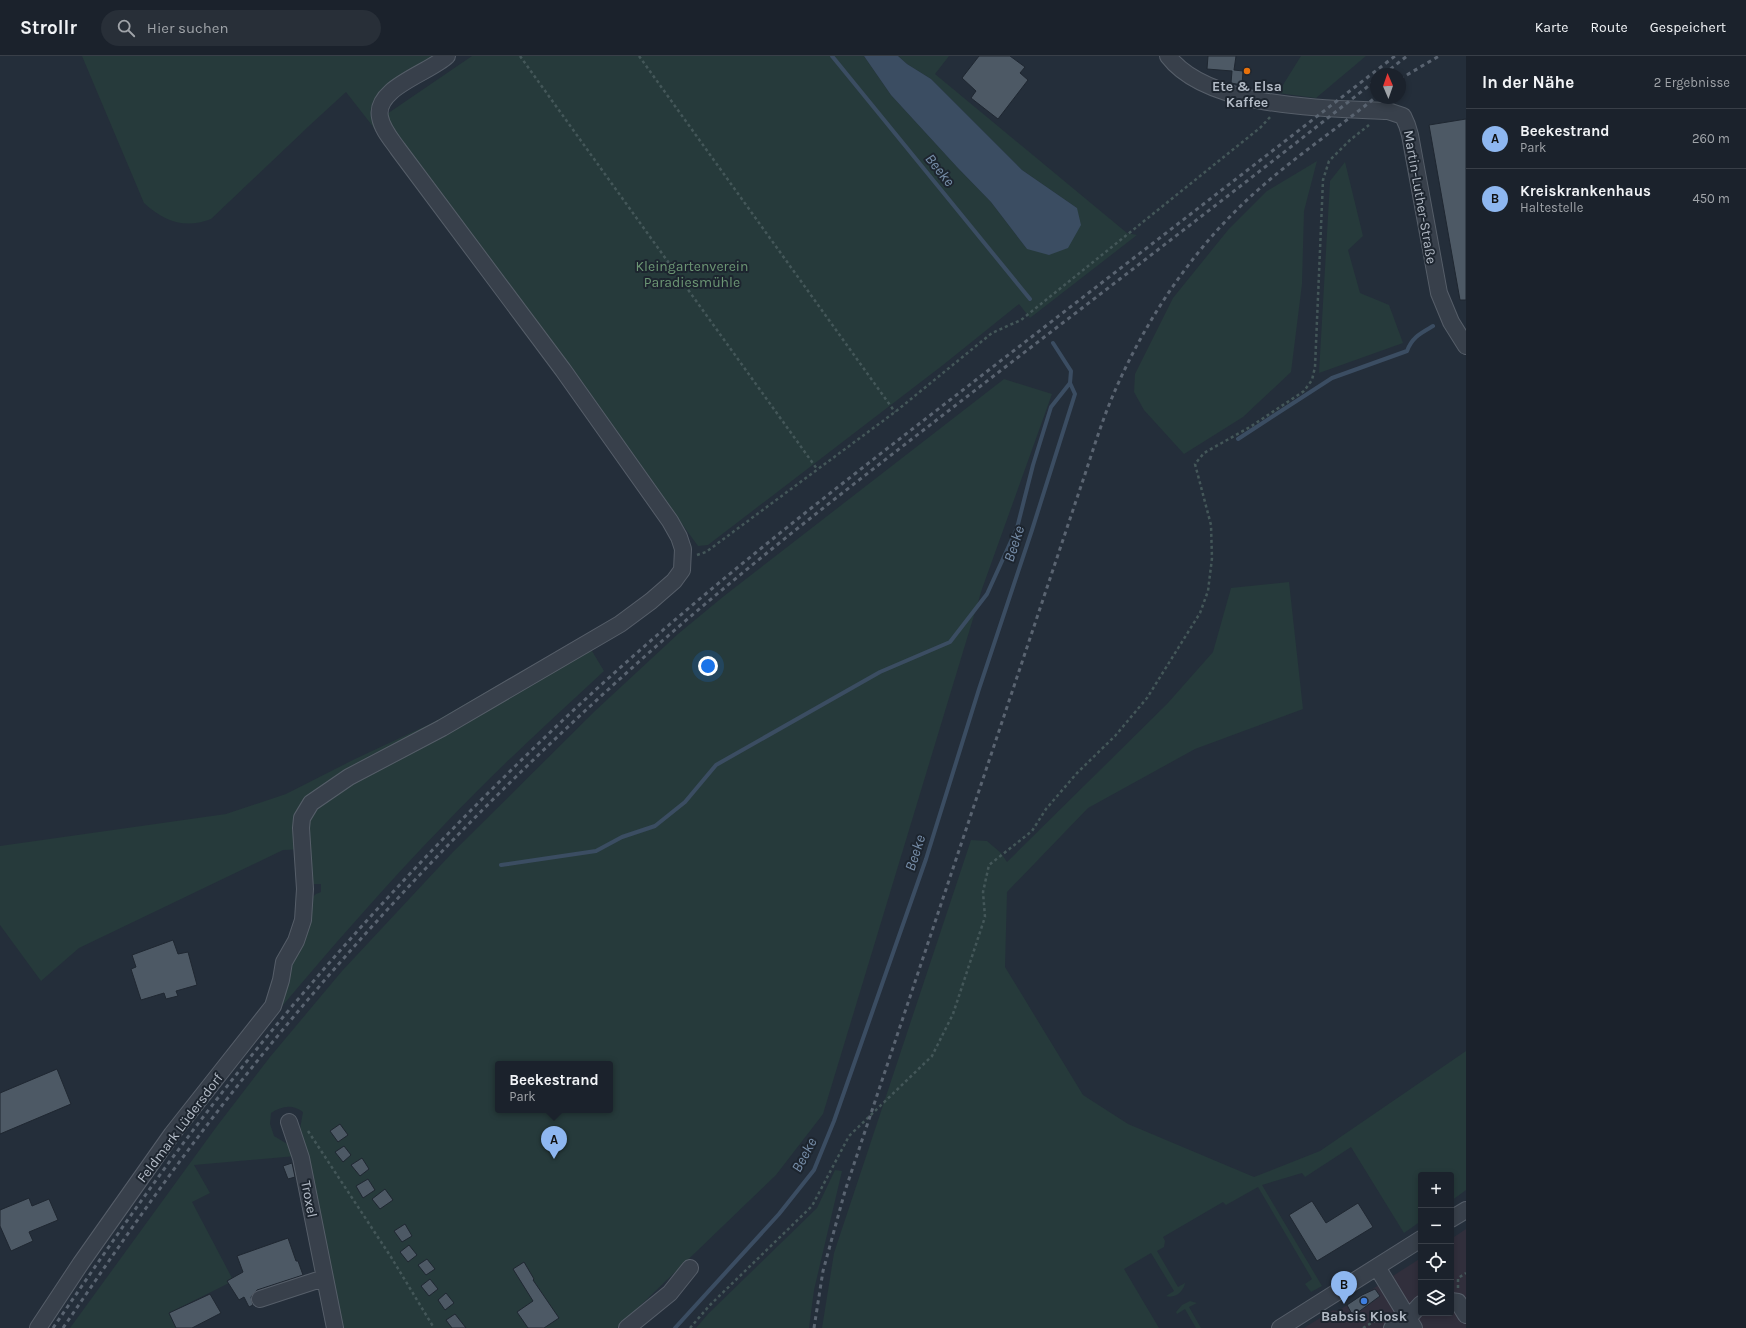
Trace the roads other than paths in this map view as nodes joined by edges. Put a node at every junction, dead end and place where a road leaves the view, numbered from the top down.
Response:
1 (447, 56) edge
2 (1168, 56) edge
3 (1466, 346) edge
4 (289, 1122) road end
5 (1466, 1210) edge
6 (1454, 1217) edge
7 (1418, 1241) edge
8 (1377, 1267) junction
9 (690, 1268) dead end
10 (324, 1278) junction
11 (260, 1299) dead end
12 (1418, 1310) edge
13 (1412, 1323) edge
14 (38, 1328) edge
15 (335, 1328) edge
16 (627, 1328) edge
17 (1280, 1328) edge
18 (1392, 1328) edge

1 - 14 street, Feldmark Lüdersdorf
2 - 3 street, Martin-Luther-Straße
4 - 10 street, Troxel
5 - 6 street
7 - 8 street
8 - 13 street
8 - 17 street
9 - 16 street
10 - 11 street
10 - 15 street, Troxel
12 - 13 street
13 - 18 street

